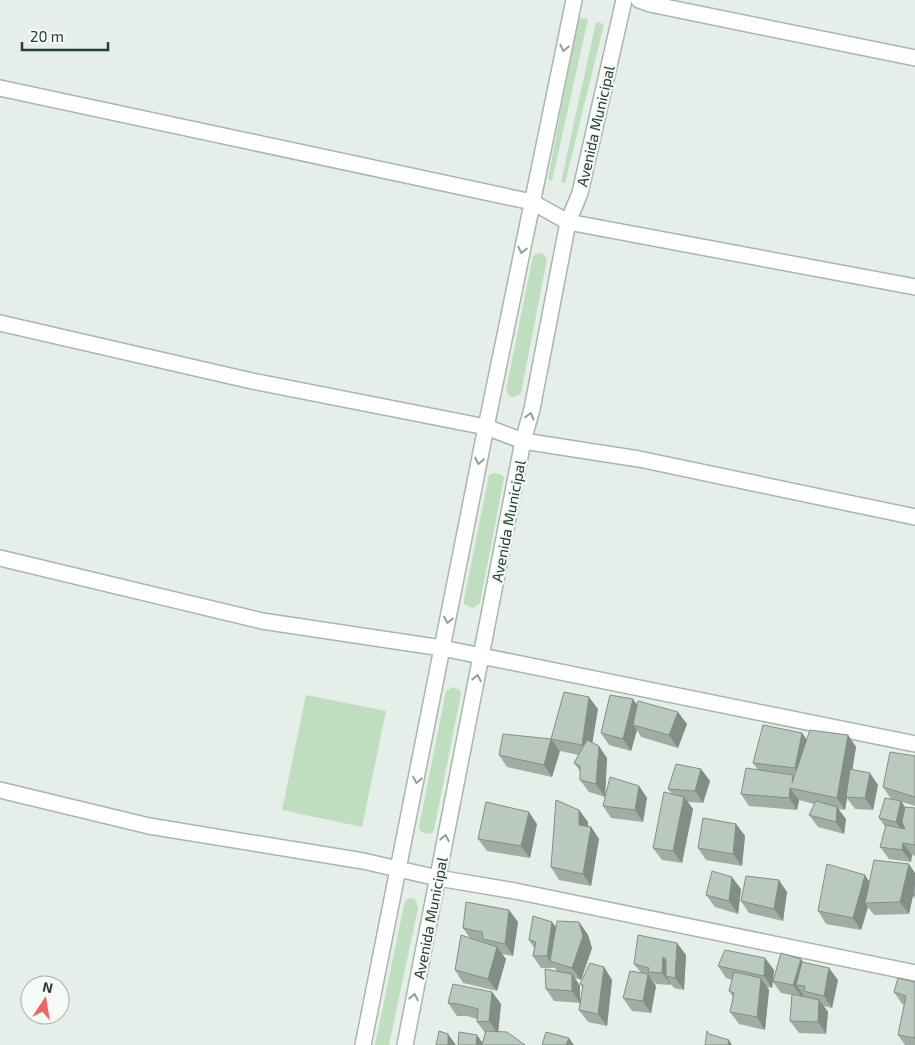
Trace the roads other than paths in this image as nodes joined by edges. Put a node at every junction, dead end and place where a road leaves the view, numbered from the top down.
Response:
1 (574, 0) edge
2 (624, 0) edge
3 (639, 0) edge
4 (915, 58) edge
5 (0, 88) edge
6 (532, 202) junction
7 (568, 222) junction
8 (915, 287) edge
9 (0, 324) edge
10 (486, 427) junction
11 (523, 441) junction
12 (915, 517) edge
13 (0, 558) edge
14 (442, 648) junction
15 (481, 657) junction
16 (915, 744) edge
17 (0, 790) edge
18 (400, 869) junction
19 (438, 878) junction
20 (915, 973) edge
21 (363, 1045) edge
22 (405, 1045) edge

1 -> 6 street
2 - 7 street, Avenida Municipal
3 - 4 street
5 - 6 street
6 - 7 street
6 -> 10 street
7 - 8 street
11 -> 7 street, Avenida Municipal
9 - 10 street
10 - 11 street
10 -> 14 street
11 - 12 street
11 - 15 street, Avenida Municipal
13 - 14 street
14 - 15 street
14 -> 18 street
15 - 16 street
19 -> 15 street, Avenida Municipal
17 - 18 street
18 - 19 street
18 - 21 street
19 - 20 street
22 -> 19 street, Avenida Municipal

